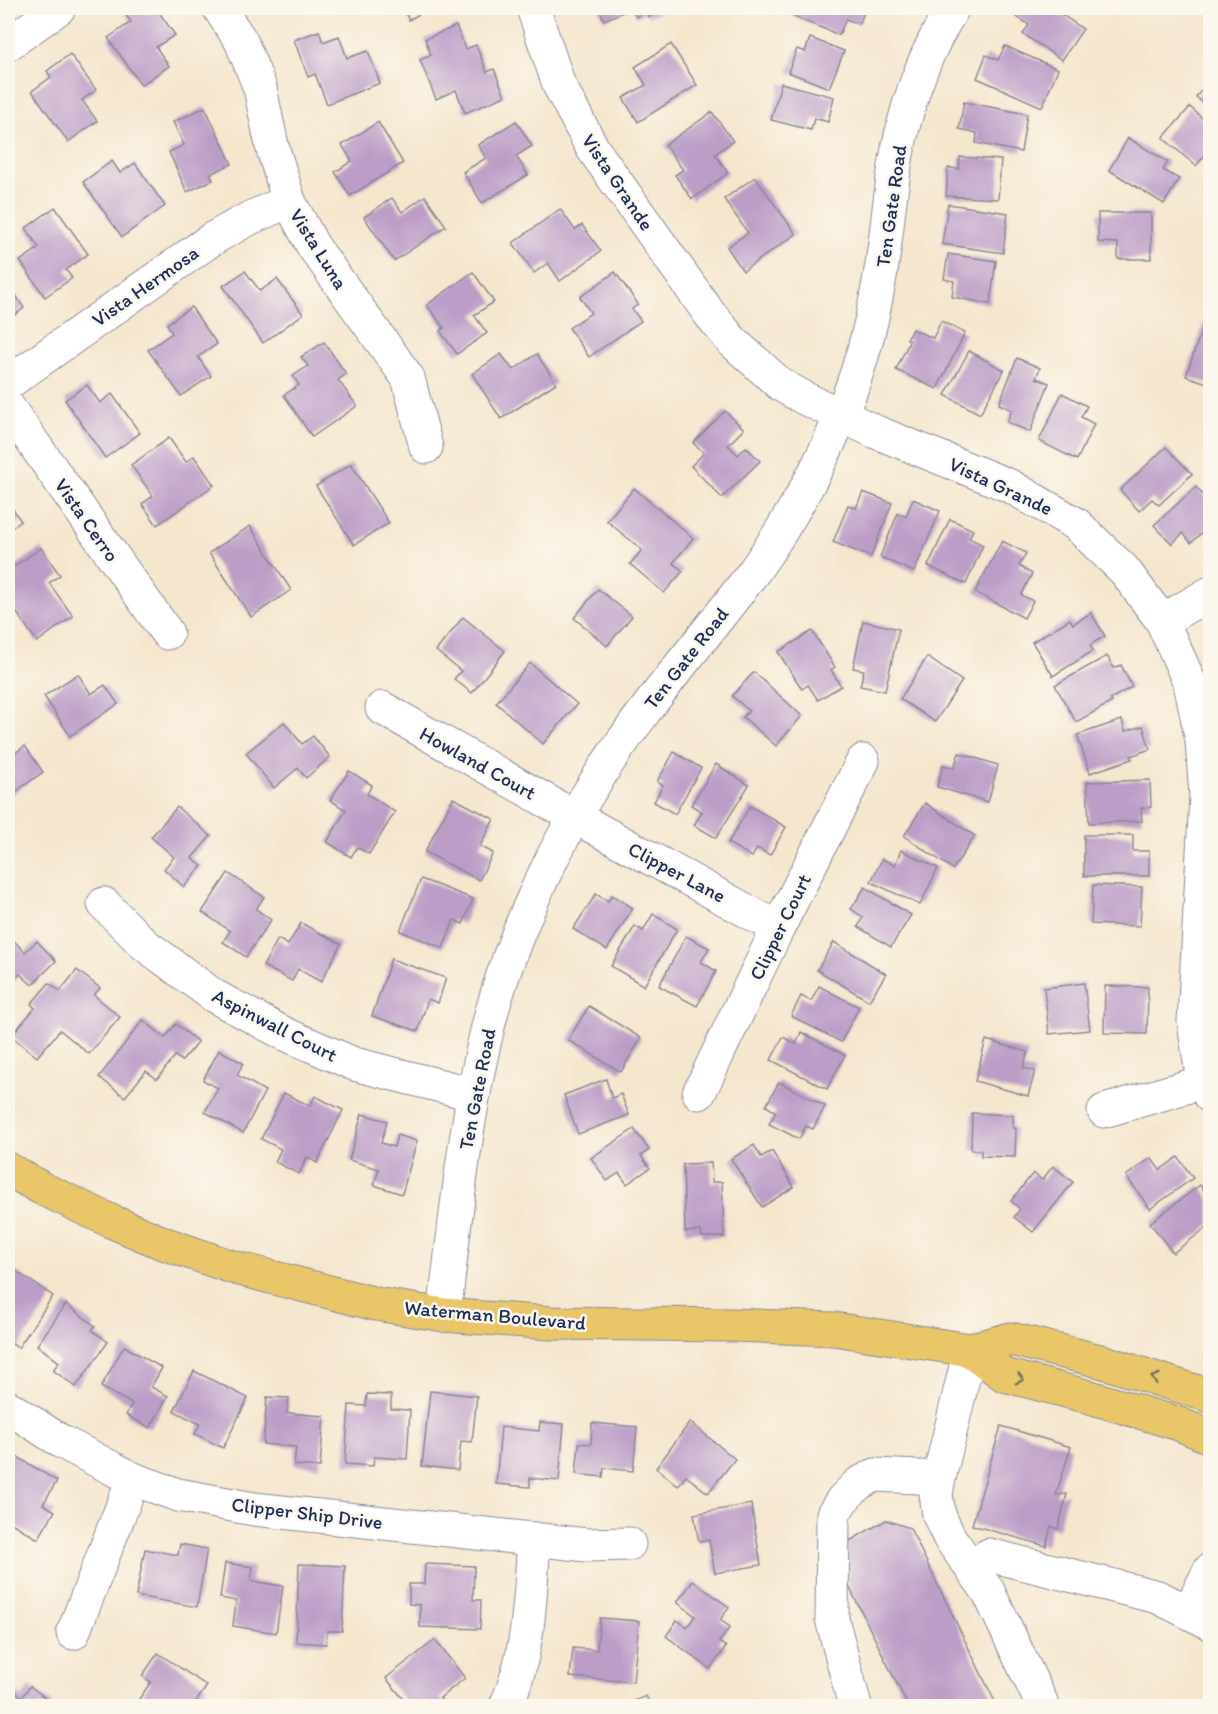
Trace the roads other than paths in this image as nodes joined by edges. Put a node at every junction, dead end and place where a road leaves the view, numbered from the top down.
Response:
1 (59, 8) edge
2 (219, 8) edge
3 (533, 8) edge
4 (953, 8) edge
5 (8, 44) edge
6 (289, 201) junction
7 (8, 383) edge
8 (8, 407) edge
9 (841, 416) junction
10 (426, 447) dead end
11 (1210, 593) edge
12 (1162, 621) junction
13 (167, 633) dead end
14 (382, 708) dead end
15 (863, 761) dead end
16 (575, 817) junction
17 (104, 904) dead end
18 (778, 927) junction
19 (1207, 1089) edge
20 (699, 1093) dead end
21 (473, 1094) junction
22 (1104, 1111) dead end
23 (8, 1169) edge
24 (444, 1316) junction
25 (970, 1350) junction
26 (1210, 1396) edge
27 (8, 1407) edge
28 (1210, 1437) edge
29 (939, 1478) junction
30 (133, 1479) junction
31 (534, 1539) junction
32 (628, 1544) dead end
33 (970, 1566) junction
34 (1210, 1570) edge
35 (1200, 1617) edge
36 (72, 1634) dead end
37 (506, 1707) edge
38 (855, 1707) edge
39 (1043, 1707) edge

1 - 5 street
2 - 6 street, Vista Luna
3 - 9 street, Vista Grande
4 - 9 street, Ten Gate Road
6 - 7 street, Vista Hermosa
6 - 10 street, Vista Luna
8 - 13 street, Vista Cerro
9 - 12 street, Vista Grande
9 - 16 street, Ten Gate Road
11 - 12 street
12 - 19 street, Vista Grande
14 - 16 street, Howland Court
15 - 18 street, Clipper Court
16 - 18 street, Clipper Lane
16 - 21 street, Ten Gate Road
17 - 21 street, Aspinwall Court
18 - 20 street, Clipper Court
19 - 22 street
21 - 24 street, Ten Gate Road
23 - 24 main road, Waterman Boulevard
24 - 25 main road, Waterman Boulevard
26 -> 25 main road, Waterman Boulevard
25 -> 28 main road, Waterman Boulevard
25 - 29 street
27 - 30 street, Clipper Ship Drive
29 - 33 street
29 - 38 street
30 - 31 street, Clipper Ship Drive
30 - 36 street
31 - 32 street, Clipper Ship Drive
31 - 37 street
33 - 35 street
33 - 39 street
34 - 35 street

